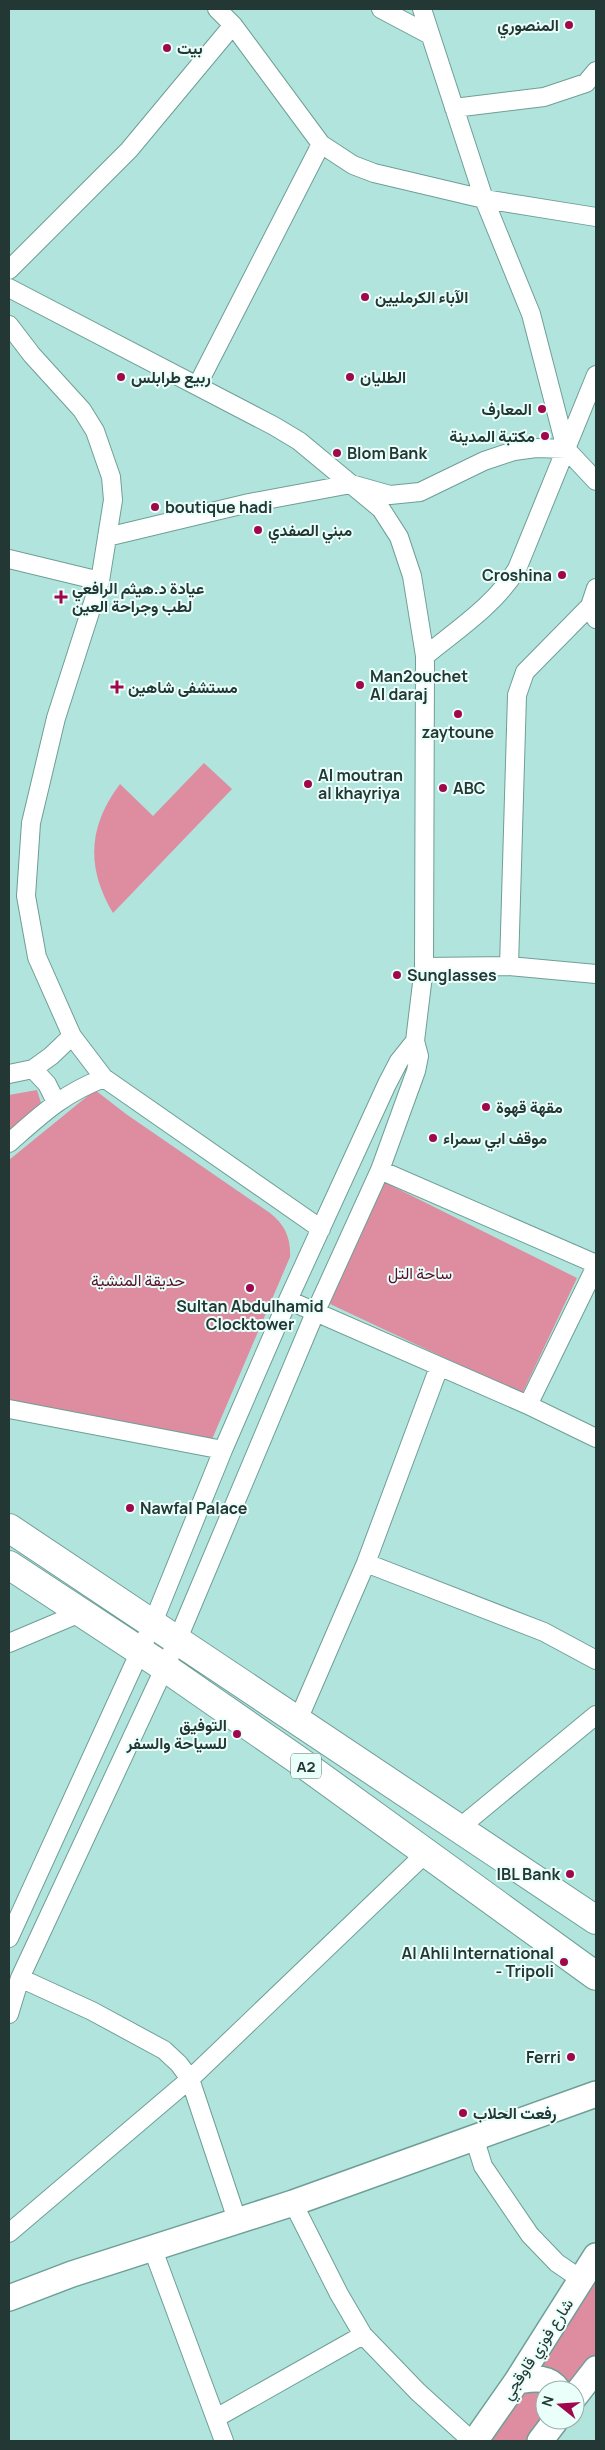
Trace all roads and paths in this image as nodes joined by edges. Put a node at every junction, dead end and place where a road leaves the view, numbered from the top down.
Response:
1 (218, 9) edge
2 (380, 9) edge
3 (422, 9) edge
4 (233, 25) junction
5 (430, 35) junction
6 (596, 71) edge
7 (454, 108) junction
8 (321, 144) junction
9 (484, 199) junction
10 (596, 217) edge
11 (9, 270) edge
12 (9, 288) edge
13 (9, 325) edge
14 (596, 375) edge
15 (197, 386) junction
16 (566, 449) junction
17 (596, 481) edge
18 (351, 484) junction
19 (107, 538) junction
20 (9, 559) edge
21 (100, 582) junction
22 (596, 588) edge
23 (593, 612) edge
24 (425, 656) junction
25 (424, 966) junction
26 (509, 966) junction
27 (596, 974) edge
28 (72, 1036) junction
29 (415, 1041) junction
30 (33, 1069) junction
31 (9, 1074) edge
32 (104, 1078) junction
33 (56, 1102) junction
34 (9, 1144) edge
35 (380, 1170) junction
36 (321, 1230) junction
37 (596, 1265) edge
38 (288, 1300) junction
39 (315, 1313) junction
40 (440, 1367) junction
41 (528, 1404) junction
42 (9, 1409) edge
43 (596, 1438) edge
44 (223, 1450) junction
45 (9, 1528) edge
46 (366, 1563) junction
47 (9, 1565) edge
48 (80, 1613) junction
49 (152, 1626) junction
50 (177, 1640) junction
51 (9, 1643) edge
52 (140, 1651) junction
53 (596, 1660) edge
54 (164, 1667) junction
55 (596, 1715) edge
56 (298, 1720) junction
57 (458, 1829) junction
58 (426, 1853) junction
59 (596, 1920) edge
60 (9, 1938) edge
61 (596, 1976) edge
62 (20, 1978) junction
63 (9, 2014) edge
64 (190, 2079) junction
65 (596, 2094) edge
66 (474, 2137) junction
67 (293, 2203) junction
68 (237, 2220) junction
69 (9, 2233) edge
70 (152, 2247) junction
71 (596, 2256) edge
72 (582, 2280) junction
73 (9, 2298) edge
74 (364, 2335) junction
75 (596, 2369) edge
76 (547, 2380) edge
77 (517, 2381) junction
78 (585, 2383) edge
79 (216, 2418) junction
80 (548, 2430) edge
81 (224, 2441) edge
82 (473, 2441) edge
83 (540, 2441) edge

1 - 4 street
2 - 5 street
3 - 5 street
4 - 8 street
4 - 11 street
5 - 7 street
6 - 7 street
7 - 9 street
8 - 9 street
8 - 15 street
9 - 10 street
9 - 16 street
12 - 15 street
13 - 19 street
14 - 16 street
15 - 18 street
16 - 17 street
16 - 18 street
16 - 24 street
18 - 19 street
18 - 24 street
19 - 21 street
20 - 21 street
21 - 28 street
22 - 23 street
23 - 26 street
24 - 25 street
25 - 26 street
25 - 29 street
26 - 27 street
28 - 30 street
28 - 32 street
29 - 35 street
29 - 36 street
30 - 31 street
30 - 33 street
32 - 33 street
32 - 36 street
33 - 34 street
35 - 37 street
35 - 39 street
36 - 38 street
37 - 41 street
38 - 39 street
38 - 44 street
39 - 40 street
39 - 50 street
40 - 41 street
40 - 46 street
41 - 43 street
42 - 44 street
44 - 49 street
45 - 49 highway, A2
46 - 53 street
46 - 56 street
47 - 48 highway, A2
48 - 51 street
48 - 52 highway, A2
49 - 50 highway, A2
49 - 52 street
50 - 54 street
50 - 56 highway, A2
52 - 54 highway, A2
52 - 60 street
54 - 58 highway, A2
54 - 62 street
55 - 57 street
56 - 57 highway, A2
57 - 59 highway, A2
58 - 61 highway, A2
58 - 64 street
62 - 63 street
62 - 64 street
64 - 68 street
64 - 69 street
65 - 66 street
66 - 67 street
66 - 72 street
67 - 68 street
67 - 74 street
68 - 70 street
70 - 73 street
70 - 79 street
71 - 72 street, شارع فوزي قاوقجي
72 - 77 street, شارع فوزي قاوقجي
74 - 79 street
74 - 82 street
75 - 78 street
76 - 77 street
77 - 82 street, شارع فوزي قاوقجي
79 - 81 street
80 - 83 street

